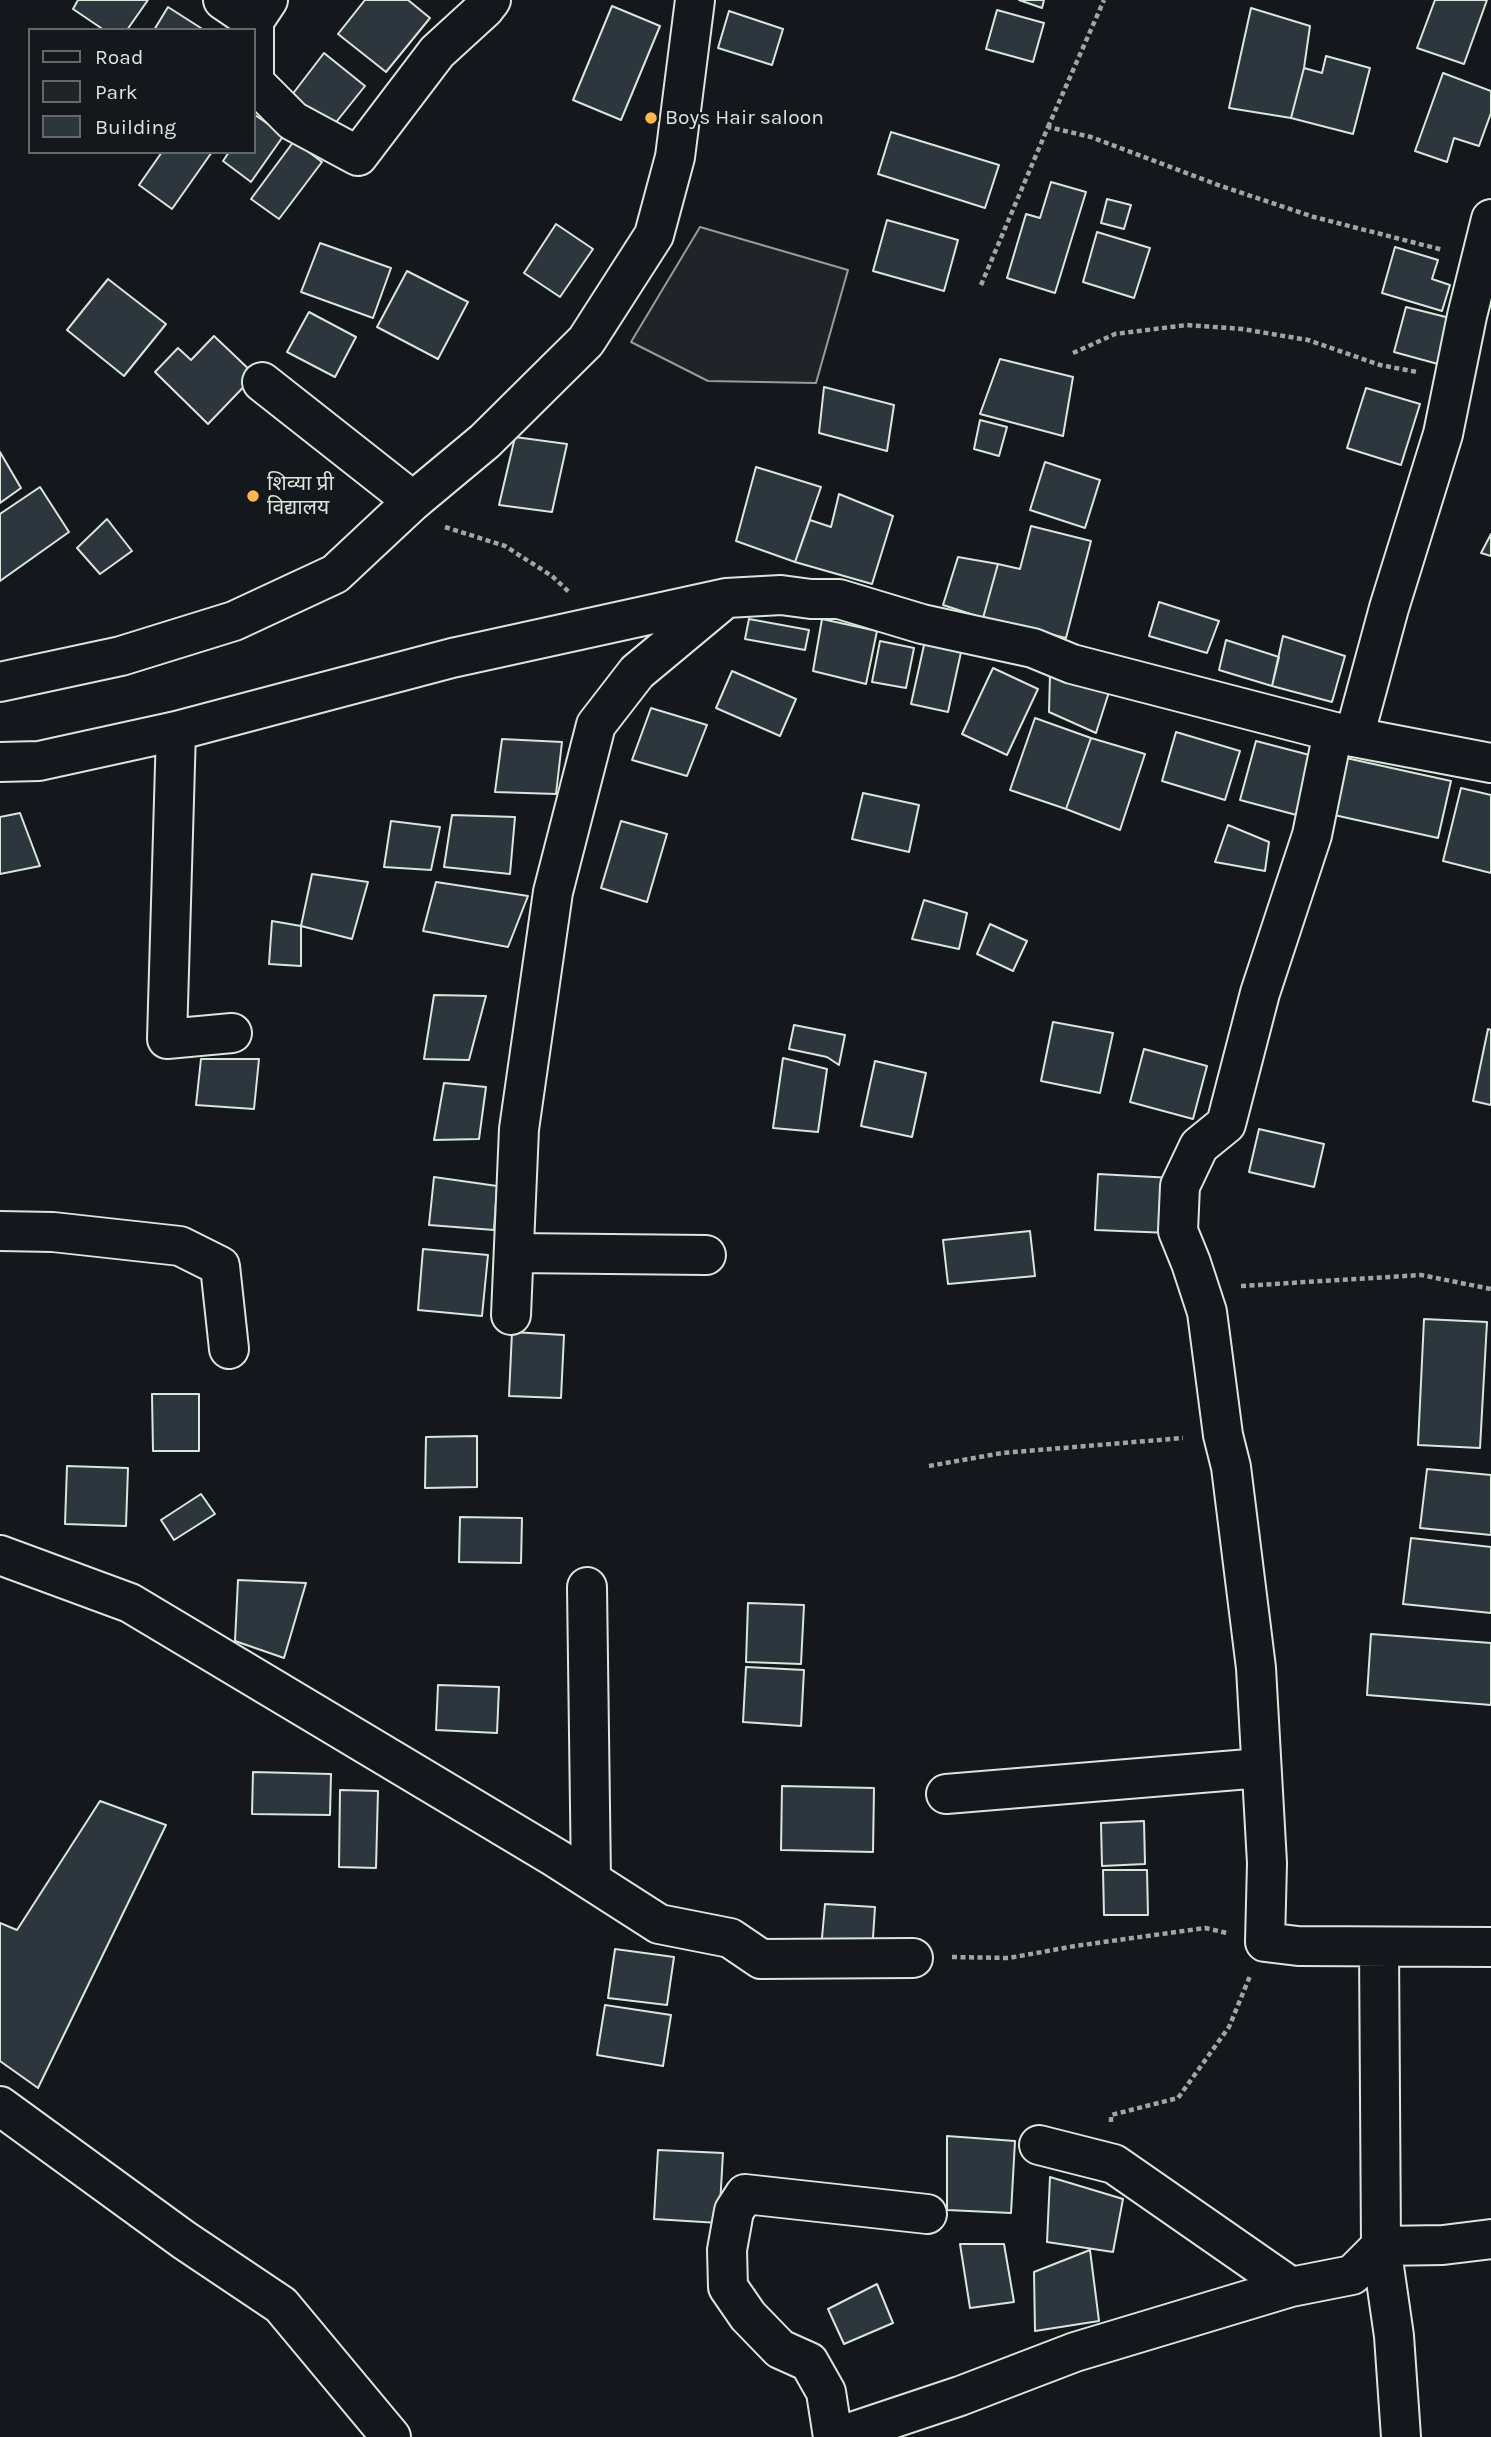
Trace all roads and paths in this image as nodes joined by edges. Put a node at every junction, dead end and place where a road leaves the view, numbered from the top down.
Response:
1 (223, 0) edge
2 (491, 0) edge
3 (695, 0) edge
4 (1104, 0) edge
5 (261, 10) edge
6 (256, 61) edge
7 (256, 84) edge
8 (1048, 127) junction
9 (1491, 219) edge
10 (1481, 260) junction
11 (982, 285) dead end
12 (1073, 353) dead end
13 (1455, 380) junction
14 (262, 382) dead end
15 (413, 501) junction
16 (726, 598) junction
17 (601, 625) junction
18 (0, 682) edge
19 (176, 731) junction
20 (1344, 734) junction
21 (0, 762) edge
22 (1491, 763) edge
23 (232, 1033) dead end
24 (0, 1231) edge
25 (514, 1253) junction
26 (706, 1255) dead end
27 (1200, 1289) junction
28 (1491, 1289) edge
29 (511, 1315) dead end
30 (229, 1349) dead end
31 (1223, 1435) junction
32 (929, 1466) dead end
33 (0, 1555) edge
34 (587, 1587) dead end
35 (1261, 1768) junction
36 (946, 1794) dead end
37 (591, 1880) junction
38 (1265, 1942) junction
39 (1379, 1947) junction
40 (1491, 1947) edge
41 (913, 1958) joint
42 (0, 2106) edge
43 (1039, 2145) dead end
44 (1114, 2164) junction
45 (927, 2214) dead end
46 (1491, 2238) edge
47 (1381, 2246) junction
48 (1291, 2287) junction
49 (391, 2437) edge
50 (835, 2437) edge
51 (1401, 2437) edge

1 - 5 street
2 - 7 street
3 - 15 street
4 - 8 path
5 - 6 street
8 - 10 path
8 - 11 path
9 - 10 street
10 - 13 street
12 - 13 path
13 - 20 street
14 - 15 street
15 - 17 path
15 - 18 street
16 - 17 street
16 - 20 street
16 - 25 street
17 - 19 street
19 - 21 street
19 - 23 street
20 - 22 street
20 - 27 street
24 - 30 street
25 - 26 street
25 - 29 street
27 - 28 path
27 - 31 street
31 - 32 path
31 - 35 street
33 - 37 street
34 - 37 street
35 - 36 street
35 - 38 street
37 - 41 street
38 - 39 street
38 - 41 path
38 - 44 path
39 - 40 street
39 - 47 street
42 - 49 street
43 - 44 street
44 - 48 street
45 - 50 street
46 - 47 street
47 - 48 street
47 - 51 street
48 - 50 street

